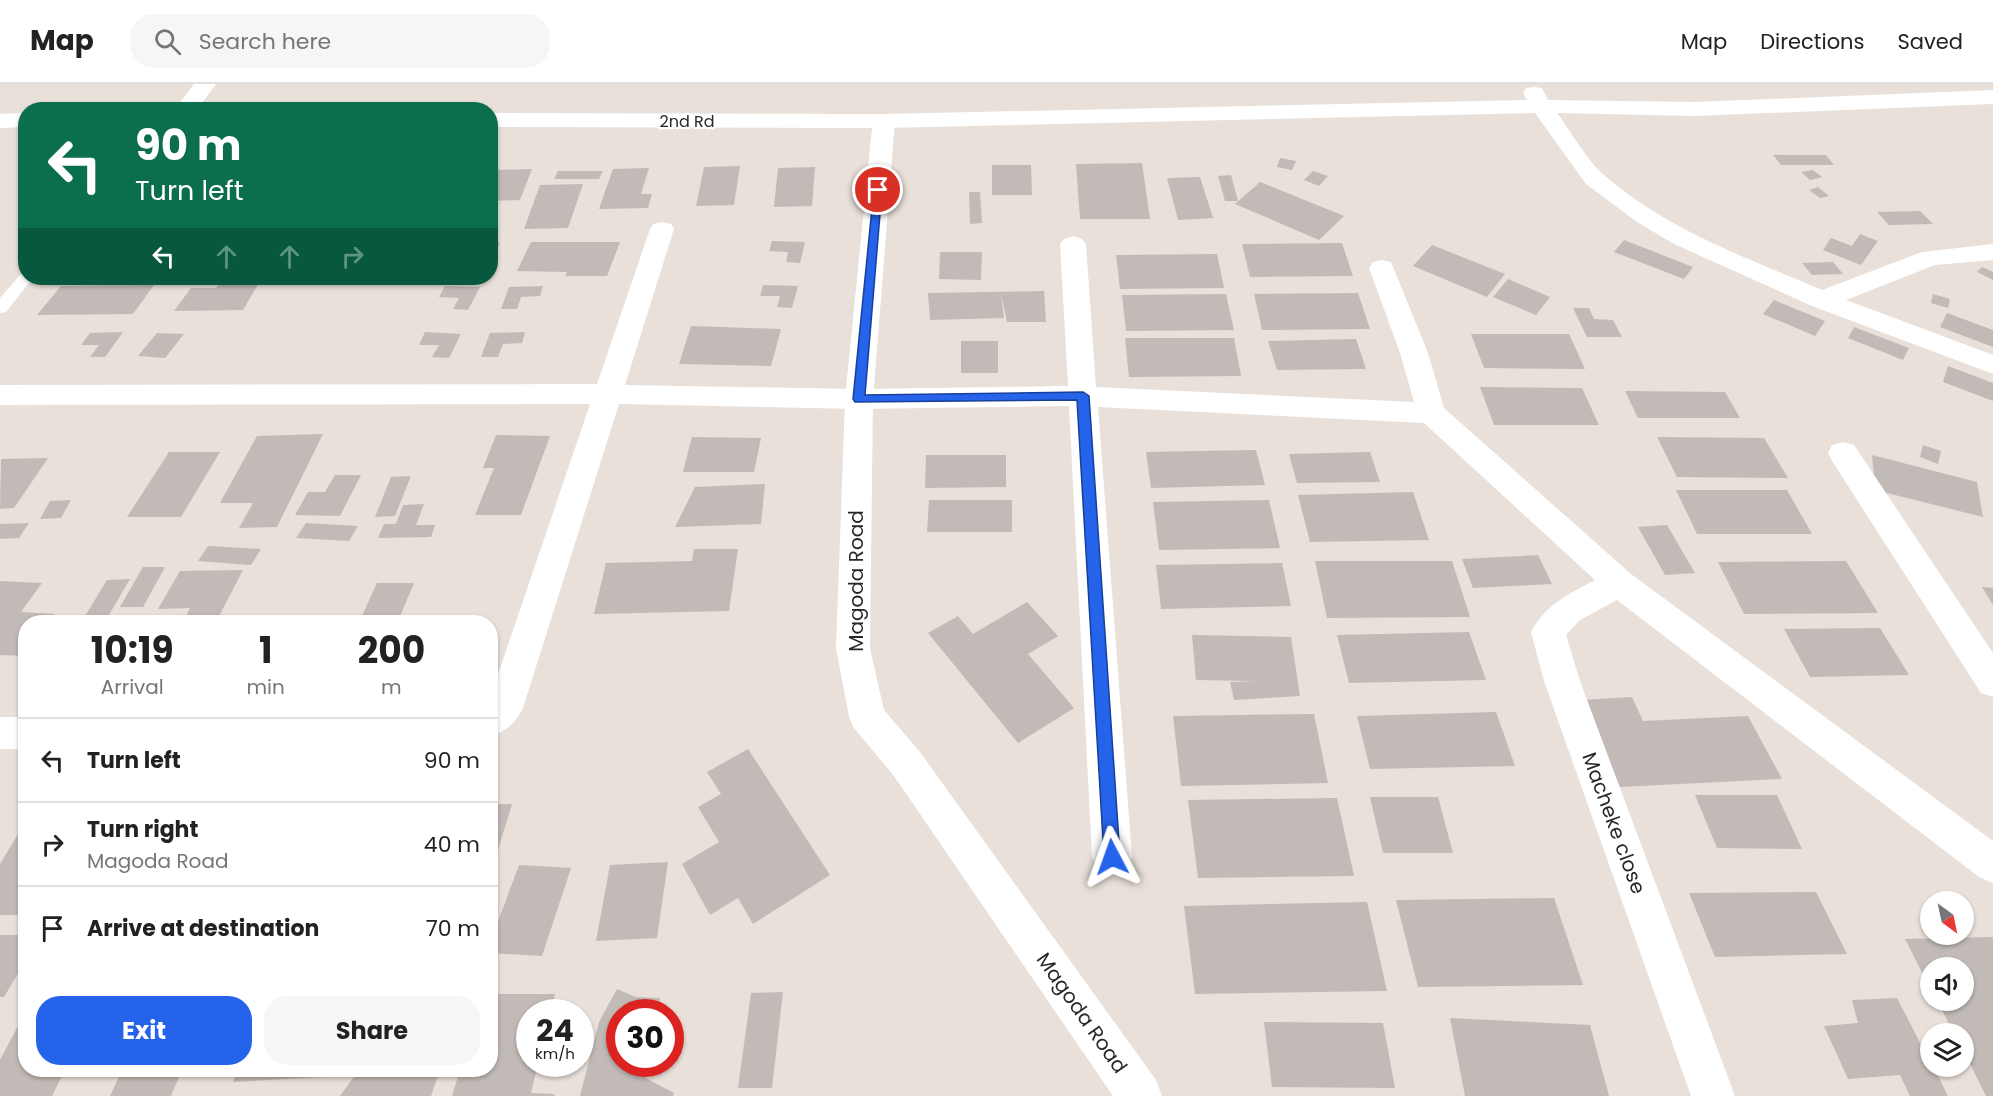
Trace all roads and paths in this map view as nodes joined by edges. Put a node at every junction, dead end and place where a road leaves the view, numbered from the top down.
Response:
1 (205, 84) edge
2 (1529, 84) edge
3 (1993, 97) edge
4 (191, 102) edge
5 (1541, 106) junction
6 (0, 120) edge
7 (18, 120) edge
8 (498, 120) edge
9 (884, 121) junction
10 (662, 229) dead end
11 (1073, 243) dead end
12 (1993, 252) edge
13 (1382, 268) dead end
14 (19, 285) edge
15 (1821, 300) junction
16 (0, 308) edge
17 (1993, 364) edge
18 (609, 394) junction
19 (0, 395) edge
20 (1083, 396) junction
21 (859, 399) junction
22 (1431, 413) junction
23 (1843, 453) dead end
24 (1619, 583) junction
25 (1993, 682) edge
26 (498, 714) edge
27 (0, 733) edge
28 (18, 733) edge
29 (1990, 856) edge
30 (1112, 857) dead end
31 (1140, 1096) edge
32 (1713, 1096) edge

1 - 4 street
2 - 5 street
3 - 5 street, 2nd Rd
5 - 9 street, 2nd Rd
5 - 15 street
6 - 7 street
8 - 9 street, 2nd Rd
9 - 21 street, Magoda Road
10 - 18 street
11 - 20 street
12 - 15 street
13 - 22 street
14 - 16 lane
15 - 17 street
18 - 19 street
18 - 21 street
18 - 26 street
20 - 21 street
20 - 22 street
20 - 30 street
21 - 31 street, Magoda Road
22 - 24 street
23 - 25 street
24 - 29 street
24 - 32 street, Macheke close
27 - 28 street

